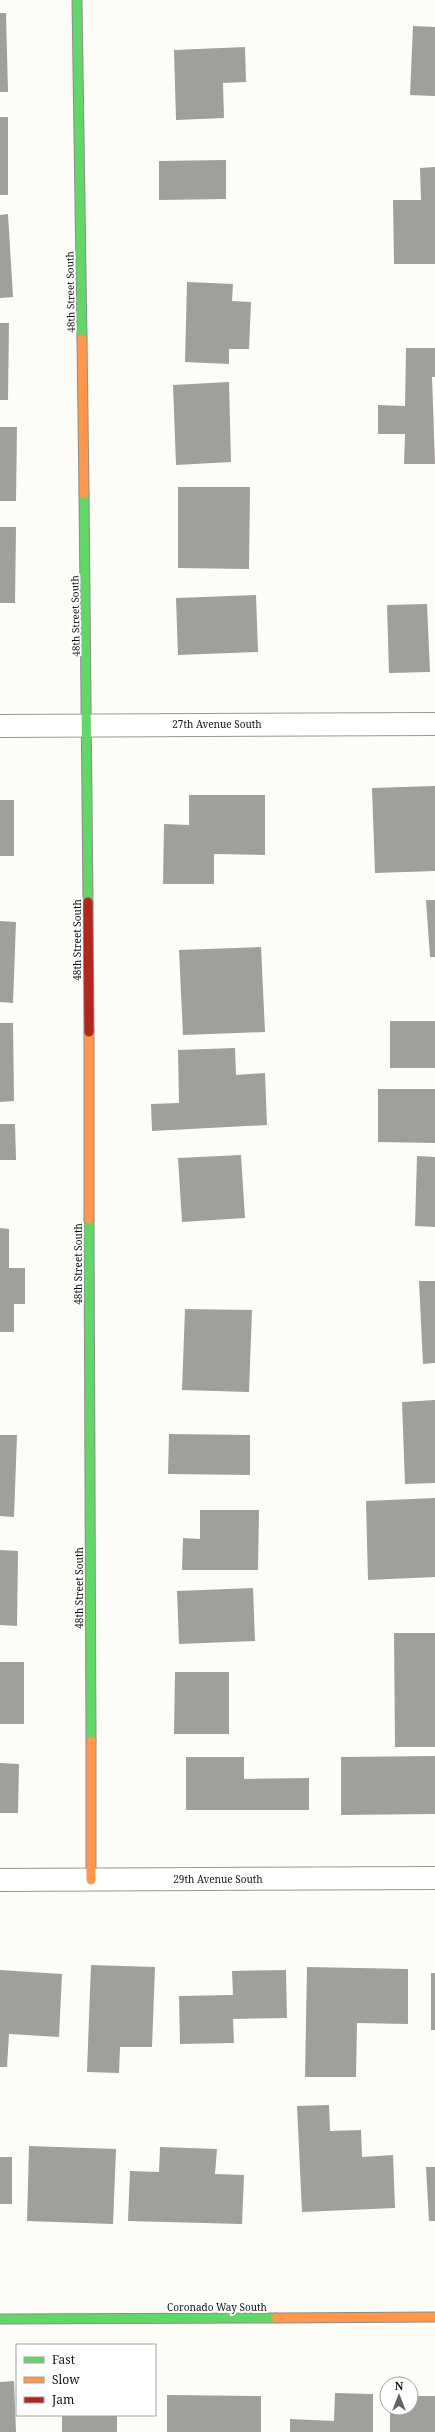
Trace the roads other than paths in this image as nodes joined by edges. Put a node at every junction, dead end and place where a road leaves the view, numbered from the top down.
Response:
1 (77, 0) edge
2 (435, 724) edge
3 (88, 725) junction
4 (0, 726) edge
5 (435, 1878) edge
6 (0, 1880) edge
7 (91, 1880) junction
8 (435, 2317) edge
9 (0, 2319) edge

1 - 3 street, 48th Street South
2 - 3 street, 27th Avenue South
3 - 4 street, 27th Avenue South
3 - 7 street, 48th Street South
5 - 7 street, 29th Avenue South
6 - 7 street, 29th Avenue South
8 - 9 street, Coronado Way South

